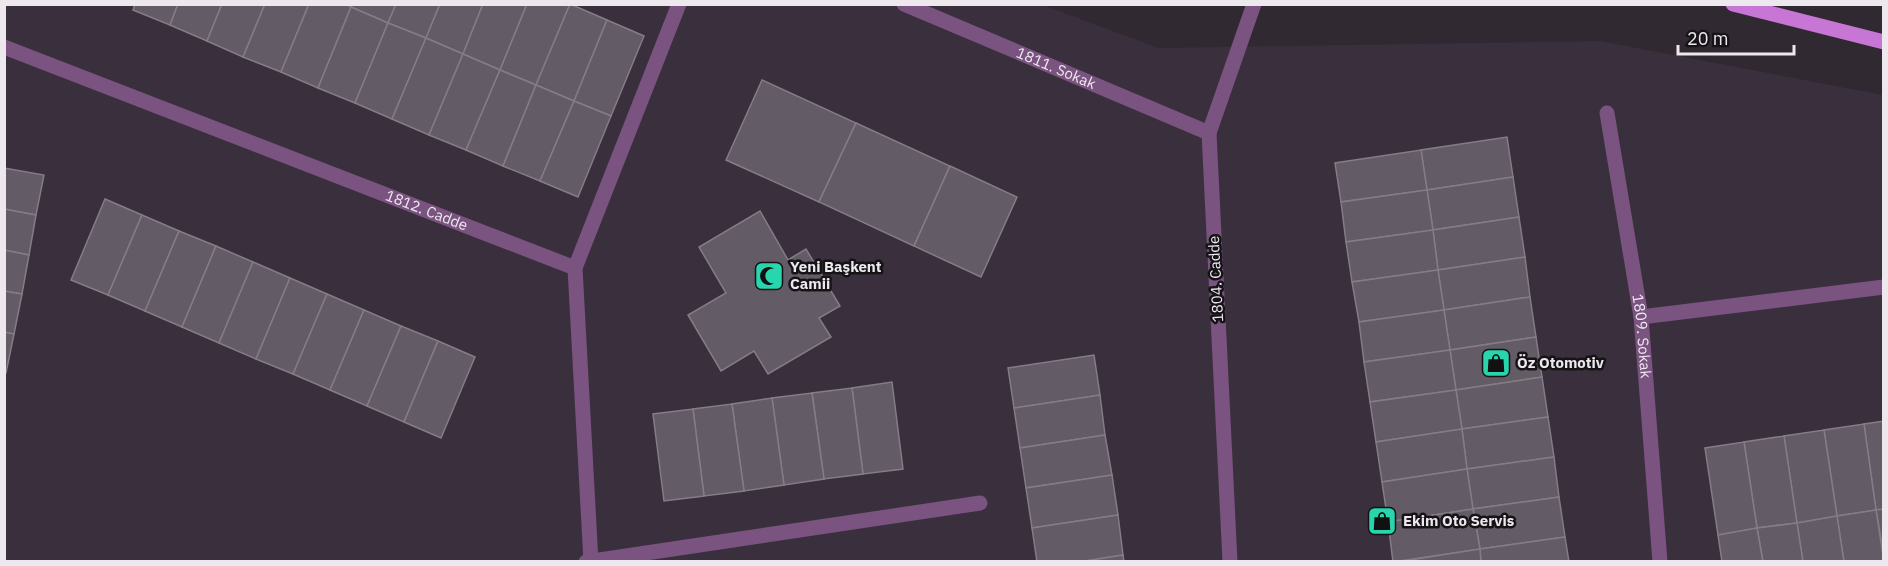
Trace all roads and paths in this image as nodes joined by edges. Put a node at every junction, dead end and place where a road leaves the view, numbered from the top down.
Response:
1 (679, 4) edge
2 (904, 4) edge
3 (1254, 4) edge
4 (1733, 4) edge
5 (1884, 42) edge
6 (4, 46) edge
7 (1607, 113) dead end
8 (1209, 133) junction
9 (575, 268) junction
10 (1884, 287) edge
11 (1641, 317) junction
12 (980, 503) dead end
13 (585, 561) edge
14 (591, 561) edge
15 (1230, 561) edge
16 (1660, 561) edge

1 - 9 street
2 - 8 street, 1811. Sokak
3 - 8 street, 1804. Cadde
4 - 5 main road
6 - 9 street, 1812. Cadde
7 - 11 street, 1809. Sokak
8 - 15 street, 1804. Cadde
9 - 14 street
10 - 11 street
11 - 16 street, 1809. Sokak
12 - 14 street
13 - 14 street

